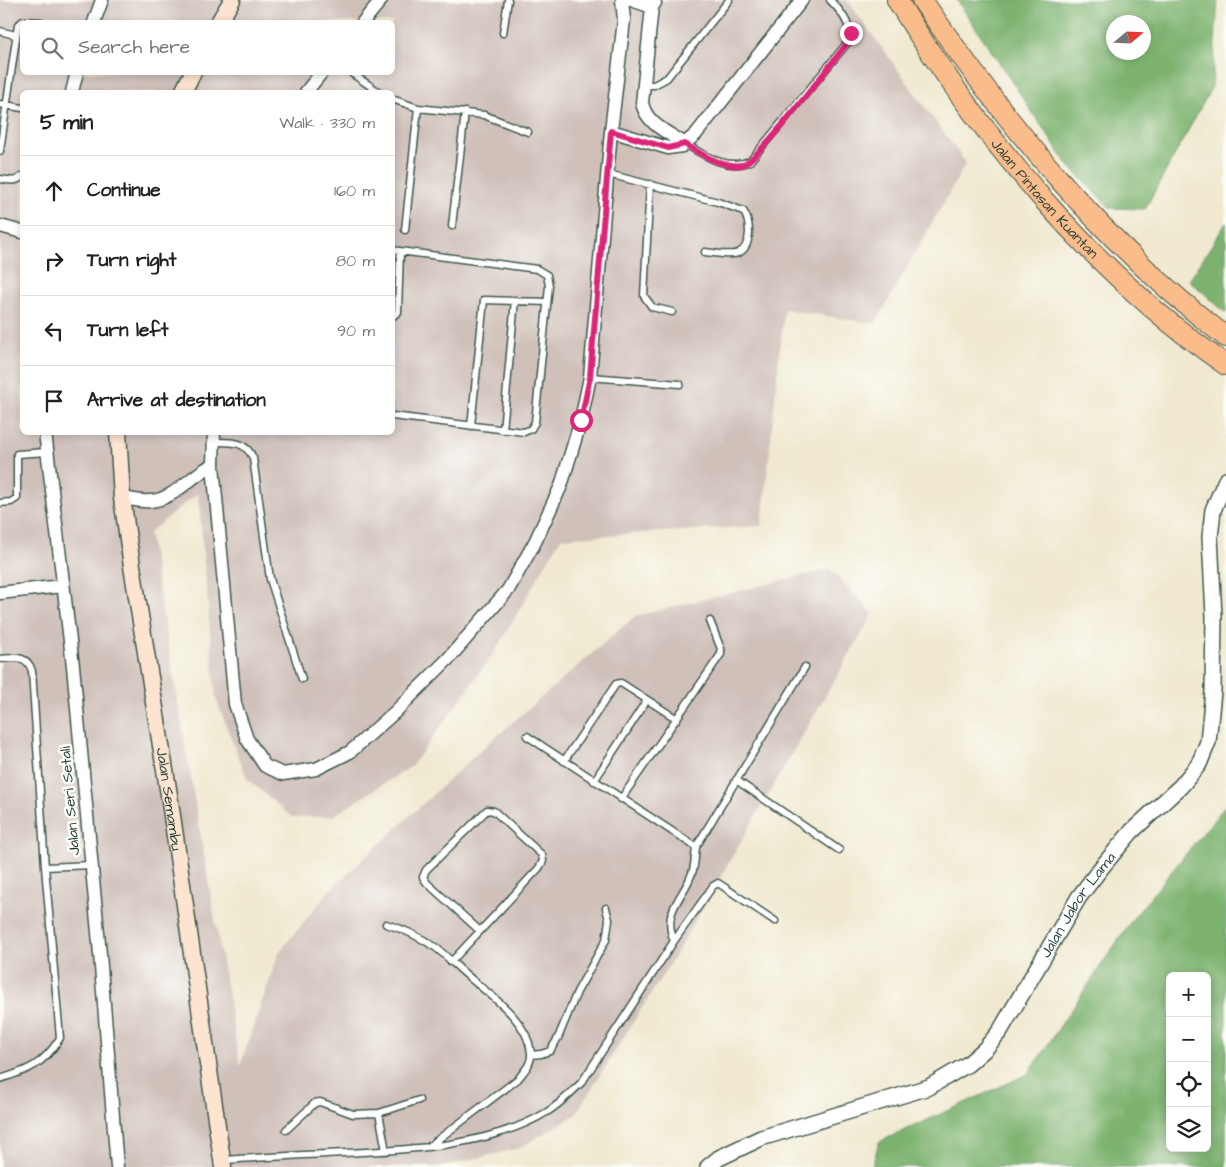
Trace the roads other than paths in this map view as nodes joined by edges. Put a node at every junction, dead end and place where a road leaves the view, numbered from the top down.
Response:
1 (102, 0) edge
2 (232, 0) edge
3 (381, 0) edge
4 (508, 0) edge
5 (622, 0) edge
6 (631, 0) edge
7 (729, 0) edge
8 (802, 0) edge
9 (830, 0) edge
10 (887, 0) edge
11 (897, 0) edge
12 (922, 0) edge
13 (934, 0) edge
14 (653, 2) edge
15 (95, 20) edge
16 (220, 20) edge
17 (364, 20) edge
18 (20, 23) edge
19 (0, 31) edge
20 (503, 33) dead end
21 (15, 35) junction
22 (920, 38) junction
23 (76, 75) edge
24 (192, 75) edge
25 (320, 75) edge
26 (354, 75) edge
27 (644, 85) junction
28 (72, 90) edge
29 (184, 90) edge
30 (308, 90) edge
31 (376, 90) edge
32 (992, 95) junction
33 (395, 100) edge
34 (2, 104) edge
35 (20, 108) edge
36 (418, 108) junction
37 (465, 112) junction
38 (611, 131) junction
39 (528, 132) dead end
40 (685, 144) junction
41 (0, 151) edge
42 (608, 174) junction
43 (0, 179) edge
44 (20, 179) edge
45 (650, 184) junction
46 (0, 226) edge
47 (452, 226) dead end
48 (405, 230) dead end
49 (20, 231) edge
50 (395, 250) edge
51 (400, 251) junction
52 (705, 252) dead end
53 (515, 300) junction
54 (547, 302) junction
55 (672, 312) dead end
56 (395, 314) edge
57 (1226, 337) edge
58 (1226, 365) edge
59 (590, 377) junction
60 (680, 384) dead end
61 (395, 416) edge
62 (472, 426) junction
63 (503, 430) junction
64 (45, 435) edge
65 (118, 435) edge
66 (213, 437) edge
67 (47, 452) junction
68 (213, 465) junction
69 (1226, 480) edge
70 (122, 498) junction
71 (0, 502) edge
72 (62, 586) junction
73 (0, 593) edge
74 (710, 621) dead end
75 (0, 659) edge
76 (805, 667) dead end
77 (302, 679) dead end
78 (647, 700) junction
79 (678, 719) junction
80 (527, 736) dead end
81 (564, 761) junction
82 (736, 780) junction
83 (594, 781) junction
84 (622, 799) junction
85 (696, 847) junction
86 (839, 850) dead end
87 (92, 865) junction
88 (45, 867) junction
89 (606, 908) dead end
90 (774, 921) dead end
91 (386, 924) dead end
92 (480, 931) junction
93 (674, 941) junction
94 (451, 962) junction
95 (531, 1055) junction
96 (0, 1080) edge
97 (419, 1100) dead end
98 (379, 1112) junction
99 (286, 1130) dead end
100 (427, 1148) junction
101 (386, 1151) junction
102 (223, 1163) edge
103 (117, 1167) edge
104 (708, 1167) edge

1 - 15 street
2 - 16 main road
3 - 17 street
4 - 20 lane
5 - 38 street
6 - 14 street
7 - 27 lane
8 - 40 street
9 - 40 lane
10 - 22 highway
11 - 22 highway, Jalan Pintasan Kuantan
12 - 32 highway, Jalan Pintasan Kuantan
13 - 32 highway
14 - 27 street
18 - 21 lane
19 - 21 lane
21 - 34 lane
22 - 58 highway, Jalan Pintasan Kuantan
23 - 28 street
24 - 29 main road
25 - 30 street
26 - 31 lane
27 - 40 street
32 - 57 highway, Jalan Pintasan Kuantan
33 - 36 lane
34 - 35 lane
34 - 41 lane
36 - 37 lane
36 - 48 lane
37 - 39 lane
37 - 47 lane
38 - 40 street
38 - 42 street
42 - 45 lane
42 - 59 street
43 - 44 lane
45 - 52 lane
45 - 55 lane
46 - 49 street
50 - 51 lane
51 - 54 lane
51 - 56 lane
53 - 54 lane
53 - 62 lane
53 - 63 lane
54 - 63 lane
59 - 60 lane
59 - 68 street
61 - 62 lane
62 - 63 lane
64 - 67 street, Jalan Seri Setali
65 - 70 main road, Jalan Semambu
66 - 68 street
66 - 77 lane
67 - 71 lane
67 - 72 street, Jalan Seri Setali
68 - 70 street
69 - 104 street, Jalan Jabor Lama
70 - 102 main road, Jalan Semambu
72 - 73 street
72 - 87 street, Jalan Seri Setali
74 - 79 lane
75 - 88 lane
76 - 82 lane
78 - 79 lane
78 - 81 lane
78 - 83 lane
79 - 84 lane
80 - 81 lane
81 - 83 lane
82 - 85 lane
82 - 86 lane
83 - 84 lane
84 - 85 lane
85 - 93 lane
87 - 88 lane
87 - 103 street, Jalan Seri Setali
88 - 96 lane
89 - 95 lane
90 - 93 lane
91 - 94 lane
92 - 92 lane
92 - 94 lane
93 - 100 lane
94 - 95 lane
95 - 100 lane
97 - 98 lane
98 - 99 lane
98 - 101 lane
100 - 101 lane
101 - 102 lane

